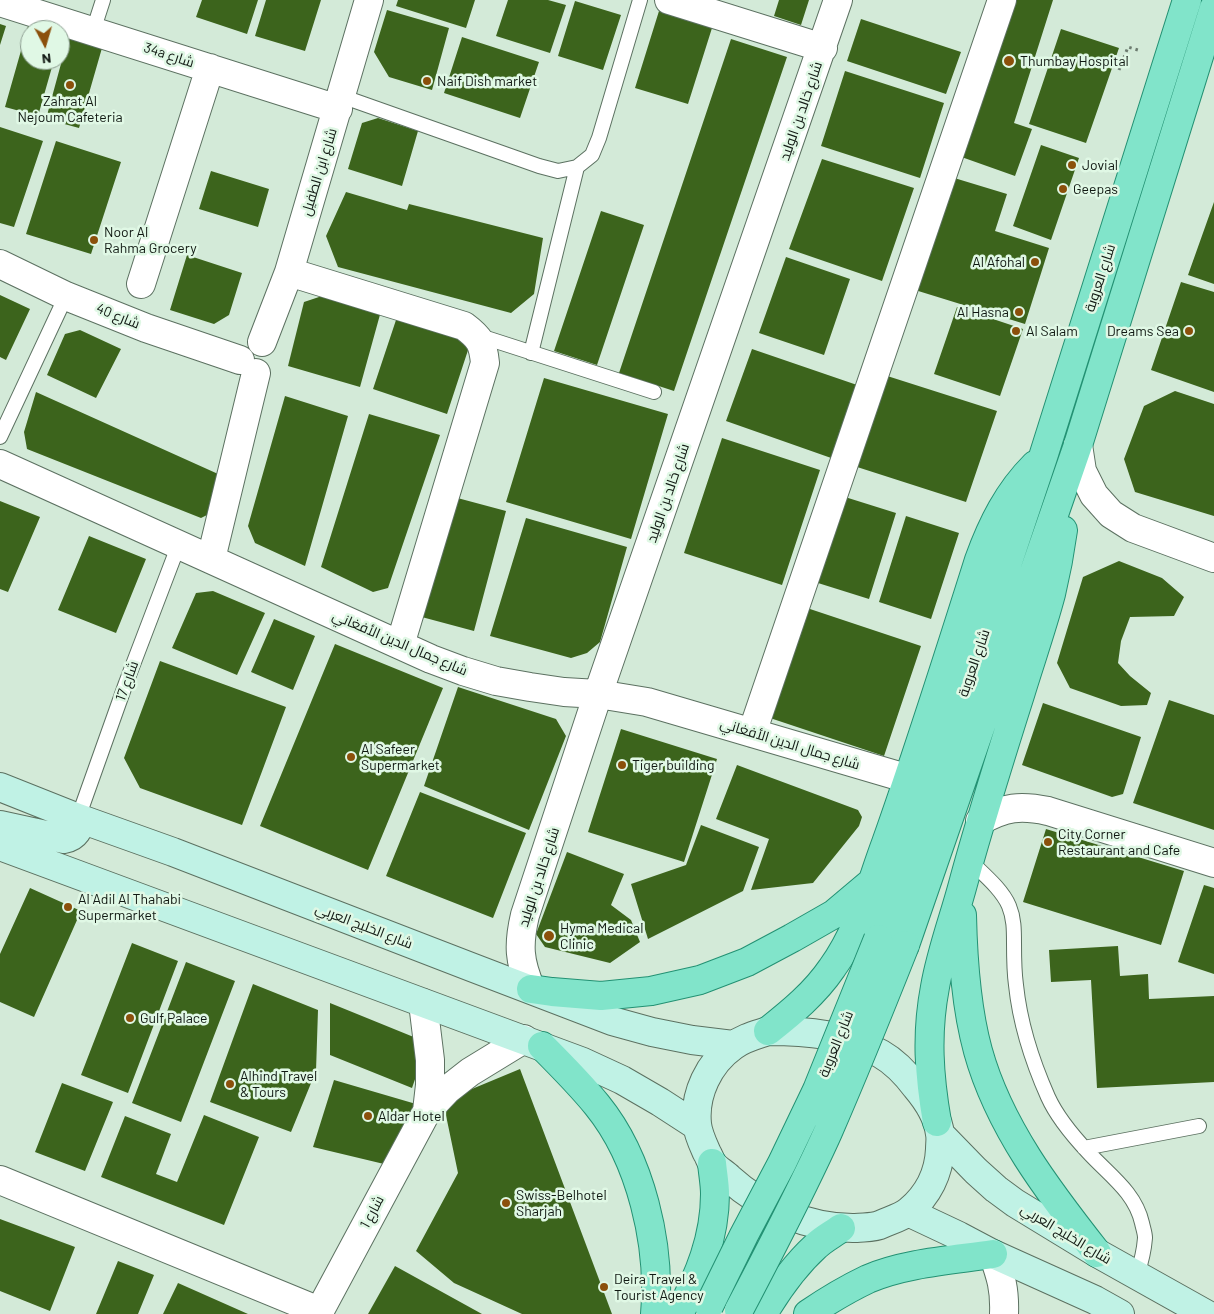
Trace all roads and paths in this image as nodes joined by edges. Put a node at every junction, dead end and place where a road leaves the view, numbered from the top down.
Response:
1 (103, 0) edge
2 (369, 0) edge
3 (640, 0) edge
4 (669, 0) edge
5 (838, 0) edge
6 (1002, 0) edge
7 (1187, 0) edge
8 (0, 2) edge
9 (1214, 8) edge
10 (93, 31) junction
11 (1128, 47) dead end
12 (823, 48) junction
13 (1205, 59) edge
14 (210, 68) junction
15 (1119, 70) dead end
16 (339, 102) junction
17 (576, 167) junction
18 (0, 264) edge
19 (289, 272) junction
20 (142, 284) dead end
21 (66, 296) junction
22 (476, 335) junction
23 (531, 353) junction
24 (248, 366) junction
25 (654, 392) dead end
26 (0, 437) edge
27 (1078, 445) junction
28 (1043, 457) junction
29 (0, 464) edge
30 (1069, 474) junction
31 (179, 544) junction
32 (1214, 558) edge
33 (210, 559) junction
34 (400, 644) junction
35 (598, 694) junction
36 (752, 733) junction
37 (909, 779) junction
38 (0, 787) edge
39 (78, 818) junction
40 (980, 821) junction
41 (0, 825) edge
42 (0, 846) edge
43 (1214, 863) edge
44 (966, 872) junction
45 (872, 882) junction
46 (531, 989) junction
47 (423, 1003) junction
48 (768, 1031) junction
49 (533, 1042) junction
50 (733, 1045) junction
51 (427, 1111) junction
52 (697, 1126) junction
53 (1200, 1126) dead end
54 (939, 1129) junction
55 (1084, 1148) junction
56 (712, 1164) junction
57 (0, 1180) edge
58 (908, 1212) junction
59 (841, 1228) junction
60 (1097, 1253) junction
61 (993, 1254) junction
62 (1137, 1275) junction
63 (707, 1310) edge
64 (318, 1312) edge
65 (747, 1313) edge
66 (655, 1314) edge
67 (679, 1314) edge
68 (808, 1314) edge
69 (1004, 1314) edge
70 (1120, 1314) edge
71 (1206, 1314) edge

1 - 10 lane
2 - 16 street, شارع ابن الطفيل
3 - 17 lane
4 - 12 street
5 - 12 street, شارع خالد بن الوليد
6 - 36 street
7 - 28 main road, شارع العروبة
8 - 10 street, 34a شارع
9 - 13 main road, شارع العروبة
10 - 14 street, 34a شارع
11 - 15 path
12 - 35 street, شارع خالد بن الوليد
13 - 27 main road, شارع العروبة
14 - 16 street, 34a شارع
14 - 20 street
16 - 17 lane
16 - 19 street, شارع ابن الطفيل
17 - 23 lane
18 - 21 street, شارع 40
19 - 22 street
19 - 24 street, شارع ابن الطفيل
21 - 24 street, شارع 40
21 - 26 lane
22 - 23 lane
22 - 34 street
23 - 25 lane
24 - 33 street
27 - 30 main road, شارع العروبة
27 - 32 street
28 - 37 main road
28 - 63 main road, شارع العروبة, bridge
29 - 31 street, شارع جمال الدين الأفغاني
30 - 40 main road
30 - 65 main road, شارع العروبة, bridge
31 - 33 street, شارع جمال الدين الأفغاني
31 - 39 lane, شارع 17
33 - 34 street, شارع جمال الدين الأفغاني
34 - 35 street, شارع جمال الدين الأفغاني
35 - 36 street, شارع جمال الدين الأفغاني
35 - 46 street, شارع خالد بن الوليد
36 - 37 street, شارع جمال الدين الأفغاني
37 - 45 main road
38 - 39 main road, شارع الخليج العربي
39 - 41 main road
39 - 46 main road, شارع الخليج العربي
40 - 43 street
40 - 44 main road
42 - 47 main road
44 - 54 main road
44 - 55 lane
44 - 60 main road
45 - 46 main road
45 - 48 main road
46 - 50 main road, شارع الخليج العربي
47 - 49 main road
47 - 51 street, شارع 1
48 - 50 main road, شارع الخليج العربي
48 - 54 main road, شارع الخليج العربي
49 - 51 street, شارع 1
49 - 52 main road
49 - 66 main road
50 - 52 main road
51 - 64 street, شارع 1
52 - 56 main road
53 - 55 lane
54 - 58 main road
54 - 60 main road, شارع الخليج العربي
55 - 62 lane
56 - 59 main road
56 - 67 main road
57 - 64 street
58 - 59 main road
58 - 61 main road
59 - 65 main road
60 - 62 main road, شارع الخليج العربي
61 - 68 main road
61 - 69 street
61 - 70 main road
62 - 71 main road, شارع الخليج العربي

